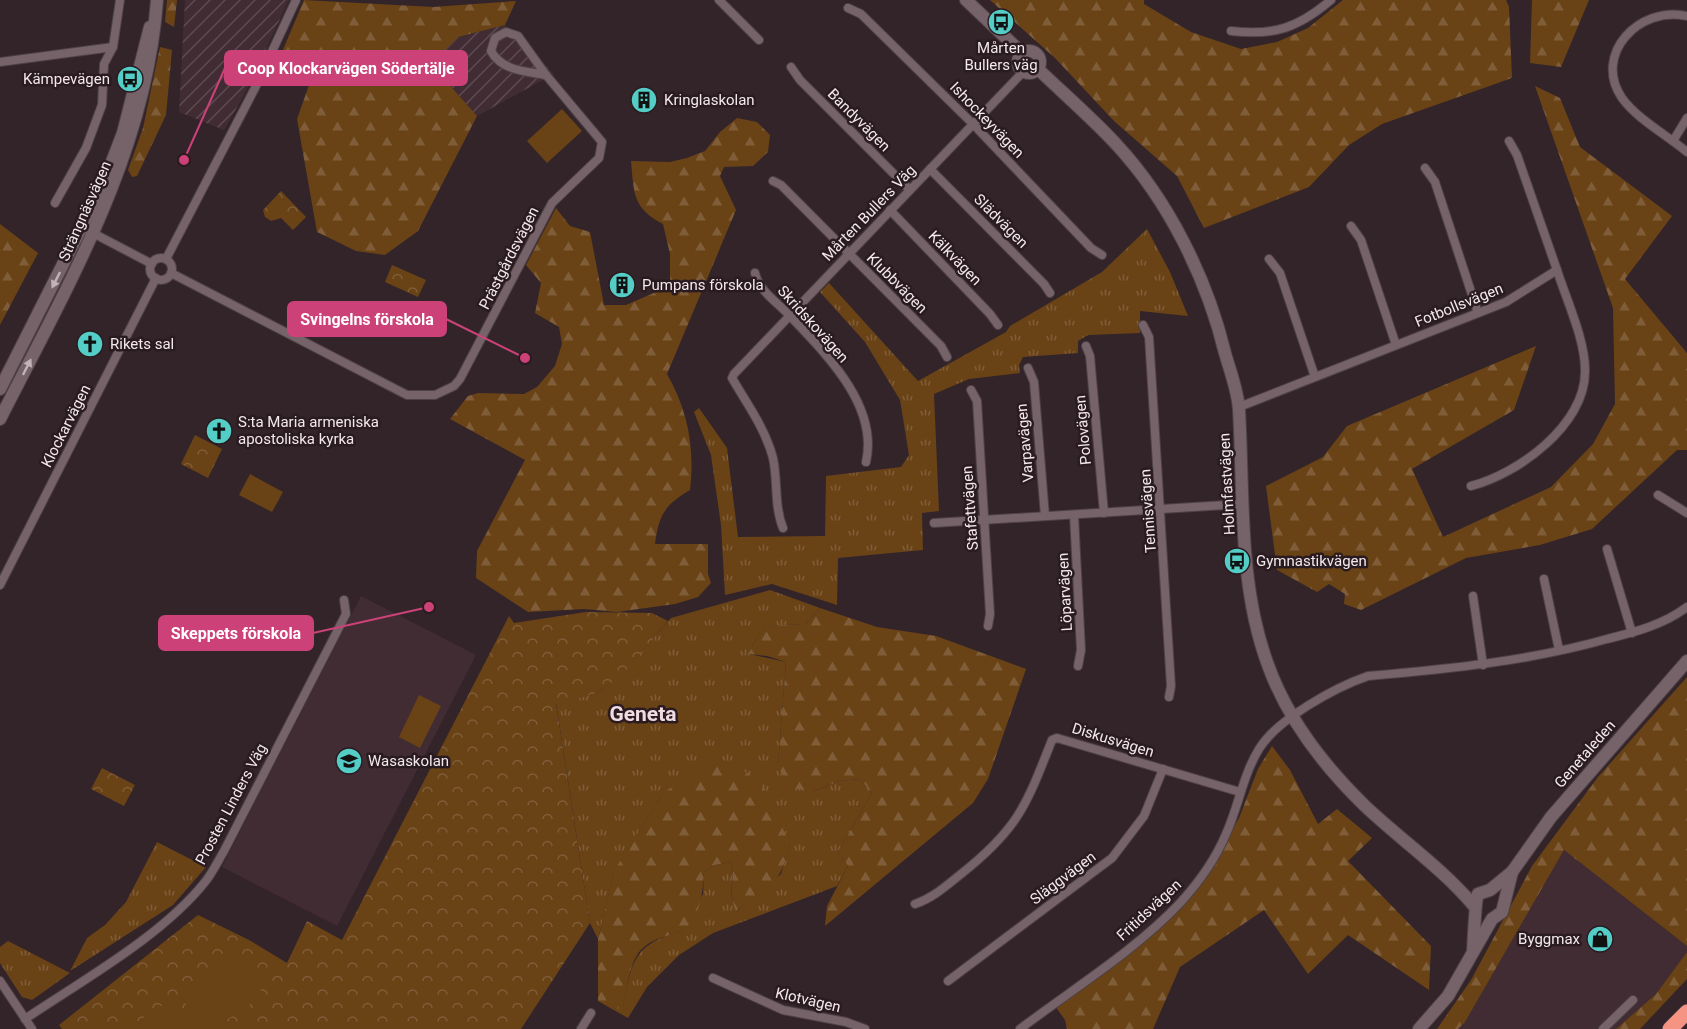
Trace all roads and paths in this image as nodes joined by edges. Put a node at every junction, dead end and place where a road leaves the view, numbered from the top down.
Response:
1 (120, 0) edge
2 (296, 0) edge
3 (719, 0) edge
4 (966, 0) edge
5 (1331, 0) edge
6 (157, 1) edge
7 (848, 8) dead end
8 (1687, 16) edge
9 (1231, 31) dead end
10 (759, 40) dead end
11 (113, 47) junction
12 (1023, 54) junction
13 (0, 62) edge
14 (791, 67) dead end
15 (1038, 69) junction
16 (1023, 72) junction
17 (546, 75) junction
18 (1687, 118) edge
19 (973, 124) junction
20 (1509, 141) dead end
21 (1673, 141) junction
22 (1687, 152) edge
23 (1425, 168) dead end
24 (930, 169) junction
25 (773, 181) dead end
26 (910, 190) junction
27 (55, 203) dead end
28 (890, 210) junction
29 (1351, 226) dead end
30 (88, 230) junction
31 (849, 253) junction
32 (1102, 255) dead end
33 (166, 259) junction
34 (1269, 259) dead end
35 (152, 264) junction
36 (1557, 270) junction
37 (171, 273) junction
38 (755, 273) dead end
39 (156, 278) junction
40 (1050, 293) dead end
41 (1478, 313) junction
42 (789, 316) junction
43 (998, 325) dead end
44 (1143, 325) dead end
45 (1396, 345) junction
46 (1086, 346) dead end
47 (947, 357) dead end
48 (1028, 368) dead end
49 (1315, 377) junction
50 (0, 389) edge
51 (971, 390) dead end
52 (1239, 407) junction
53 (0, 419) edge
54 (866, 462) dead end
55 (1471, 486) dead end
56 (1658, 495) dead end
57 (1242, 504) junction
58 (1162, 508) junction
59 (1104, 513) junction
60 (1687, 513) edge
61 (1074, 515) junction
62 (1044, 516) junction
63 (985, 520) junction
64 (934, 523) dead end
65 (783, 528) dead end
66 (1607, 549) dead end
67 (1544, 579) dead end
68 (0, 585) edge
69 (1473, 596) dead end
70 (344, 600) dead end
71 (1687, 607) edge
72 (988, 626) dead end
73 (1632, 633) junction
74 (1559, 650) junction
75 (1687, 661) edge
76 (1483, 665) junction
77 (1078, 666) dead end
78 (1169, 697) dead end
79 (1293, 717) junction
80 (1163, 769) junction
81 (1240, 792) junction
82 (1512, 872) junction
83 (1456, 885) junction
84 (1486, 891) junction
85 (1504, 903) junction
86 (915, 904) dead end
87 (1476, 910) junction
88 (1492, 919) junction
89 (1473, 950) junction
90 (713, 978) dead end
91 (0, 981) edge
92 (948, 981) dead end
93 (1633, 1000) dead end
94 (1687, 1012) edge
95 (591, 1013) dead end
96 (25, 1019) junction
97 (1032, 1026) edge
98 (32, 1029) edge
99 (582, 1029) edge
100 (865, 1029) edge
101 (1020, 1029) edge
102 (1419, 1029) edge
103 (1603, 1029) edge
104 (1670, 1029) edge

1 - 11 street
2 - 33 street
3 - 10 street
4 - 12 main road
5 - 9 street
6 - 30 main road, Strängnäsvägen
7 - 19 street, Ishockeyvägen
8 - 21 street
11 - 13 street
11 - 27 street
12 - 15 main road
12 - 16 main road
14 - 26 street, Bandyvägen
15 - 16 main road
15 - 52 main road, Holmfastvägen
16 - 19 street, Mårten Bullers Väg
17 - 17 street, Prästgårdsvägen
17 - 37 street, Prästgårdsvägen
18 - 21 street
19 - 24 street, Mårten Bullers Väg
19 - 32 street, Ishockeyvägen
20 - 36 street
21 - 22 street
23 - 41 street
24 - 26 street, Mårten Bullers Väg
24 - 40 street, Slädvägen
25 - 31 street, Klubbvägen
26 - 28 street, Mårten Bullers Väg
28 - 31 street, Mårten Bullers Väg
28 - 43 street, Kälkvägen
29 - 45 street
30 - 35 street
30 -> 50 main road, Strängnäsvägen
53 -> 30 main road, Strängnäsvägen
31 - 42 street, Mårten Bullers Väg
31 - 47 street, Klubbvägen
33 - 35 street
33 - 37 street
34 - 49 street
35 - 39 street
36 - 41 street, Fotbollsvägen
36 - 55 street
37 - 39 street
38 - 42 street, Skridskovägen
39 - 68 street, Klockarvägen
41 - 45 street, Fotbollsvägen
42 - 54 street, Skridskovägen
42 - 65 street, Mårten Bullers Väg
44 - 58 street, Tennisvägen
45 - 49 street, Fotbollsvägen
46 - 59 street, Polovägen
48 - 62 street, Varpavägen
49 - 52 street, Fotbollsvägen
51 - 63 street, Stafettvägen
52 - 57 main road, Holmfastvägen
56 - 60 street
57 - 58 street
57 - 79 main road, Holmfastvägen
58 - 59 street
58 - 78 street, Tennisvägen
59 - 61 street
61 - 62 street
61 - 77 street, Löparvägen
62 - 63 street
63 - 64 street
63 - 72 street, Stafettvägen
66 - 73 street
67 - 74 street
69 - 76 street
70 - 96 street, Prosten Linders Väg
71 - 73 street, Fritidsvägen
73 - 74 street, Fritidsvägen
74 - 76 street, Fritidsvägen
75 - 82 main road, Genetaleden
76 - 79 street, Fritidsvägen
79 - 81 street, Fritidsvägen
79 - 83 main road, Holmfastvägen
80 - 81 street, Diskusvägen
80 - 86 street, Diskusvägen
80 - 92 street, Släggvägen
81 - 97 street, Fritidsvägen
82 - 84 main road, Genetaleden
82 - 85 main road, Genetaleden
83 - 84 main road, Holmfastvägen
83 - 87 main road, Holmfastvägen
84 - 85 main road
84 - 87 main road, Genetaleden
85 - 88 main road, Genetaleden
87 - 88 main road
87 - 89 main road, Genetaleden
88 - 89 main road, Genetaleden
89 - 102 main road, Genetaleden
90 - 100 street, Klotvägen
91 - 96 street
93 - 103 street
94 - 104 highway
95 - 99 street
96 - 98 street
97 - 101 street, Fritidsvägen

